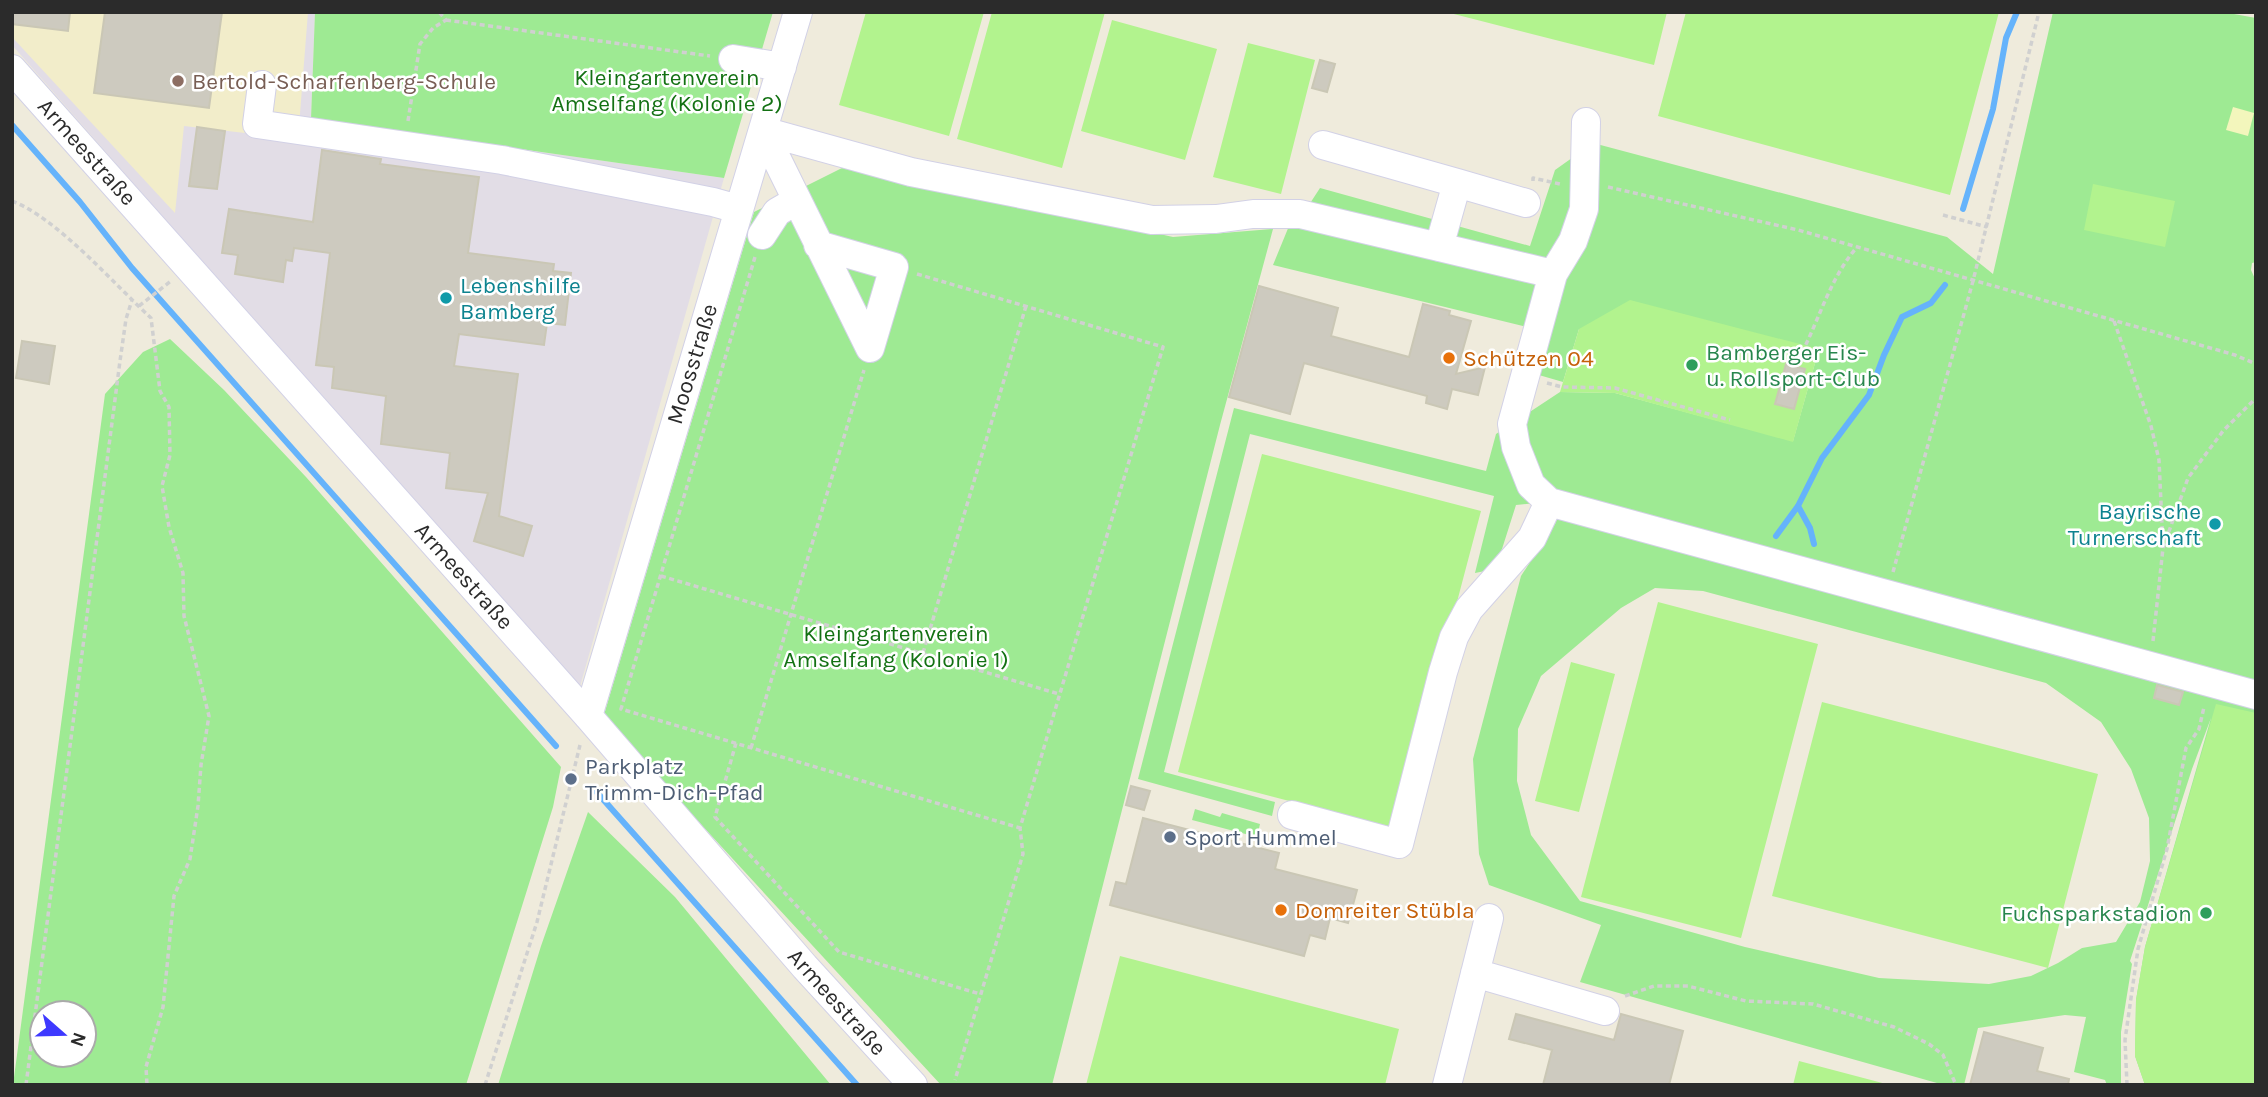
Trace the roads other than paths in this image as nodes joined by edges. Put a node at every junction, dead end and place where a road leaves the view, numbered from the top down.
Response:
1 (798, 12) edge
2 (733, 60) road end
3 (782, 67) junction
4 (12, 69) edge
5 (262, 85) dead end
6 (1586, 122) dead end
7 (763, 131) junction
8 (1323, 145) dead end
9 (1457, 183) junction
10 (796, 201) junction
11 (1527, 203) dead end
12 (738, 209) junction
13 (762, 235) road end
14 (818, 245) junction
15 (1439, 247) junction
16 (1552, 274) junction
17 (1549, 502) junction
18 (2256, 695) edge
19 (588, 716) junction
20 (1292, 816) dead end
21 (1489, 918) dead end
22 (1475, 974) junction
23 (1605, 1011) road end
24 (913, 1085) edge
25 (1447, 1085) edge

1 - 3 street, Moosstraße
2 - 3 street
3 - 7 street, Moosstraße
4 - 19 street, Armeestraße
5 - 12 street
6 - 16 street
7 - 10 street
7 - 12 street, Moosstraße
7 - 15 street
8 - 9 street
9 - 11 street
9 - 15 street
10 - 13 street
10 - 14 street
12 - 19 street, Moosstraße
14 - 14 street
15 - 16 street
16 - 17 street
17 - 18 street
17 - 20 street
19 - 24 street, Armeestraße
21 - 22 street
22 - 23 street
22 - 25 street

